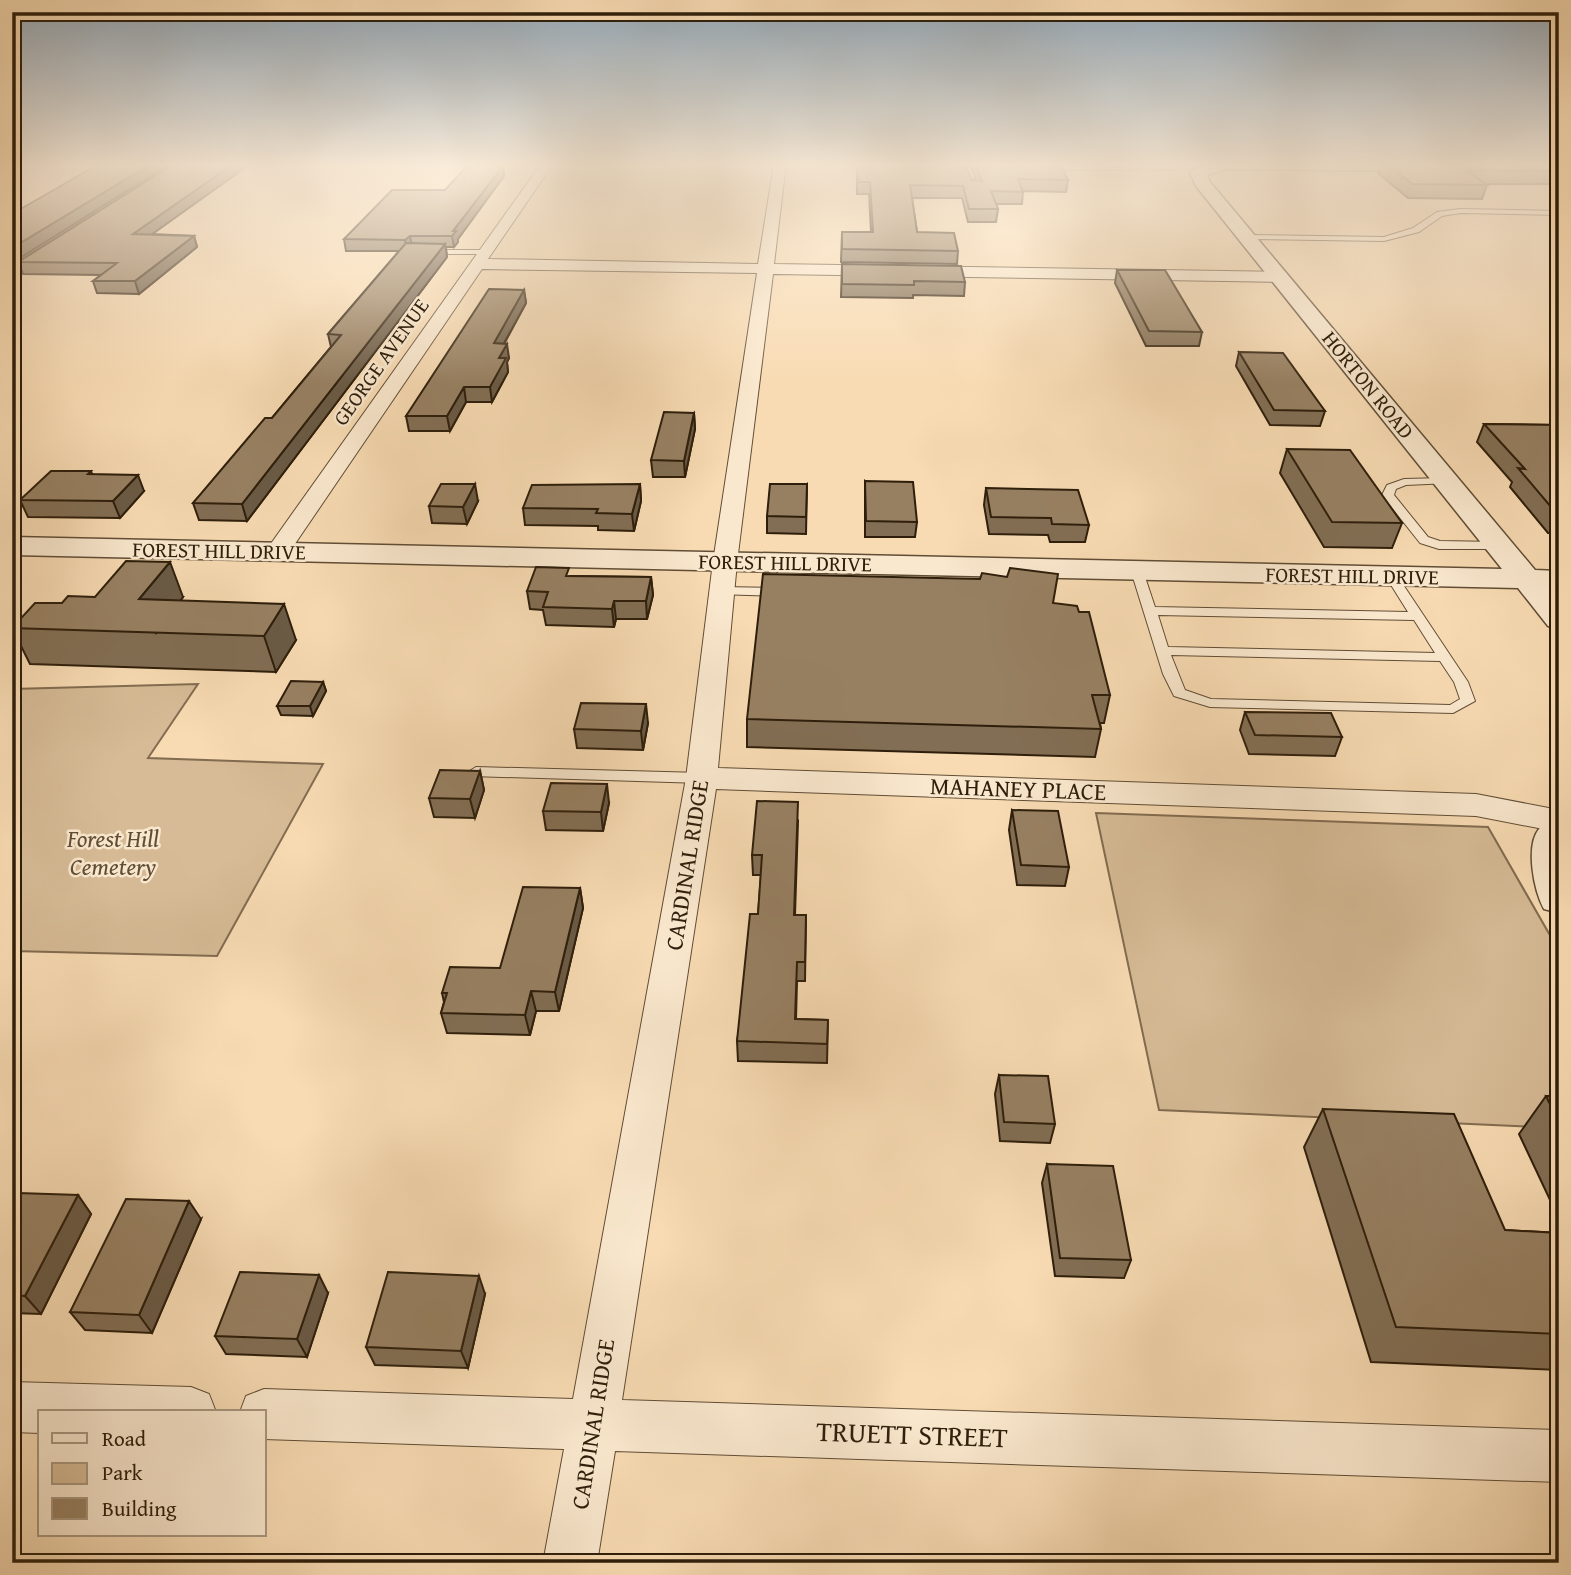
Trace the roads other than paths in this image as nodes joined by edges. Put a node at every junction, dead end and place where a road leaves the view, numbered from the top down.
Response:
1 (67, 237) edge
2 (1247, 237) edge
3 (496, 238) edge
4 (769, 238) edge
5 (1281, 238) edge
6 (1389, 238) edge
7 (412, 251) edge
8 (482, 258) junction
9 (765, 268) junction
10 (12, 273) edge
11 (1281, 277) junction
12 (1445, 481) junction
13 (12, 546) edge
14 (1497, 546) junction
15 (277, 552) junction
16 (1137, 571) junction
17 (723, 576) junction
18 (1392, 576) junction
19 (1525, 579) junction
20 (1559, 580) edge
21 (801, 592) edge
22 (1150, 611) junction
23 (1418, 617) junction
24 (1559, 619) edge
25 (1162, 651) junction
26 (1445, 657) junction
27 (476, 772) edge
28 (702, 778) junction
29 (1559, 821) edge
30 (1559, 833) edge
31 (1559, 898) edge
32 (12, 1407) edge
33 (119, 1410) edge
34 (266, 1414) edge
35 (592, 1423) junction
36 (1559, 1456) edge
37 (570, 1563) edge

1 - 10 street
2 - 11 street, HORTON ROAD
3 - 8 street, GEORGE AVENUE
4 - 9 street, CARDINAL RIDGE
5 - 6 lane
7 - 8 lane
8 - 9 street
8 - 15 street, GEORGE AVENUE
9 - 11 street
9 - 17 street, CARDINAL RIDGE
11 - 12 street, HORTON ROAD
12 - 14 street, HORTON ROAD
12 - 14 lane
13 - 15 street, FOREST HILL DRIVE
14 - 19 street, HORTON ROAD
15 - 17 street, FOREST HILL DRIVE
16 - 17 street, FOREST HILL DRIVE
16 - 18 street, FOREST HILL DRIVE
16 - 22 lane
17 - 21 lane
17 - 28 street, CARDINAL RIDGE
18 - 19 street, FOREST HILL DRIVE
18 - 23 lane
19 - 20 street, FOREST HILL DRIVE
19 - 24 street, HORTON ROAD
22 - 23 lane
22 - 25 lane
23 - 26 lane
25 - 26 lane
25 - 26 lane
27 - 28 lane, MAHANEY PLACE
28 - 29 street, MAHANEY PLACE
28 - 35 street, CARDINAL RIDGE
30 - 31 street
32 - 33 street
34 - 35 street, TRUETT STREET
35 - 36 street, TRUETT STREET
35 - 37 street, CARDINAL RIDGE

